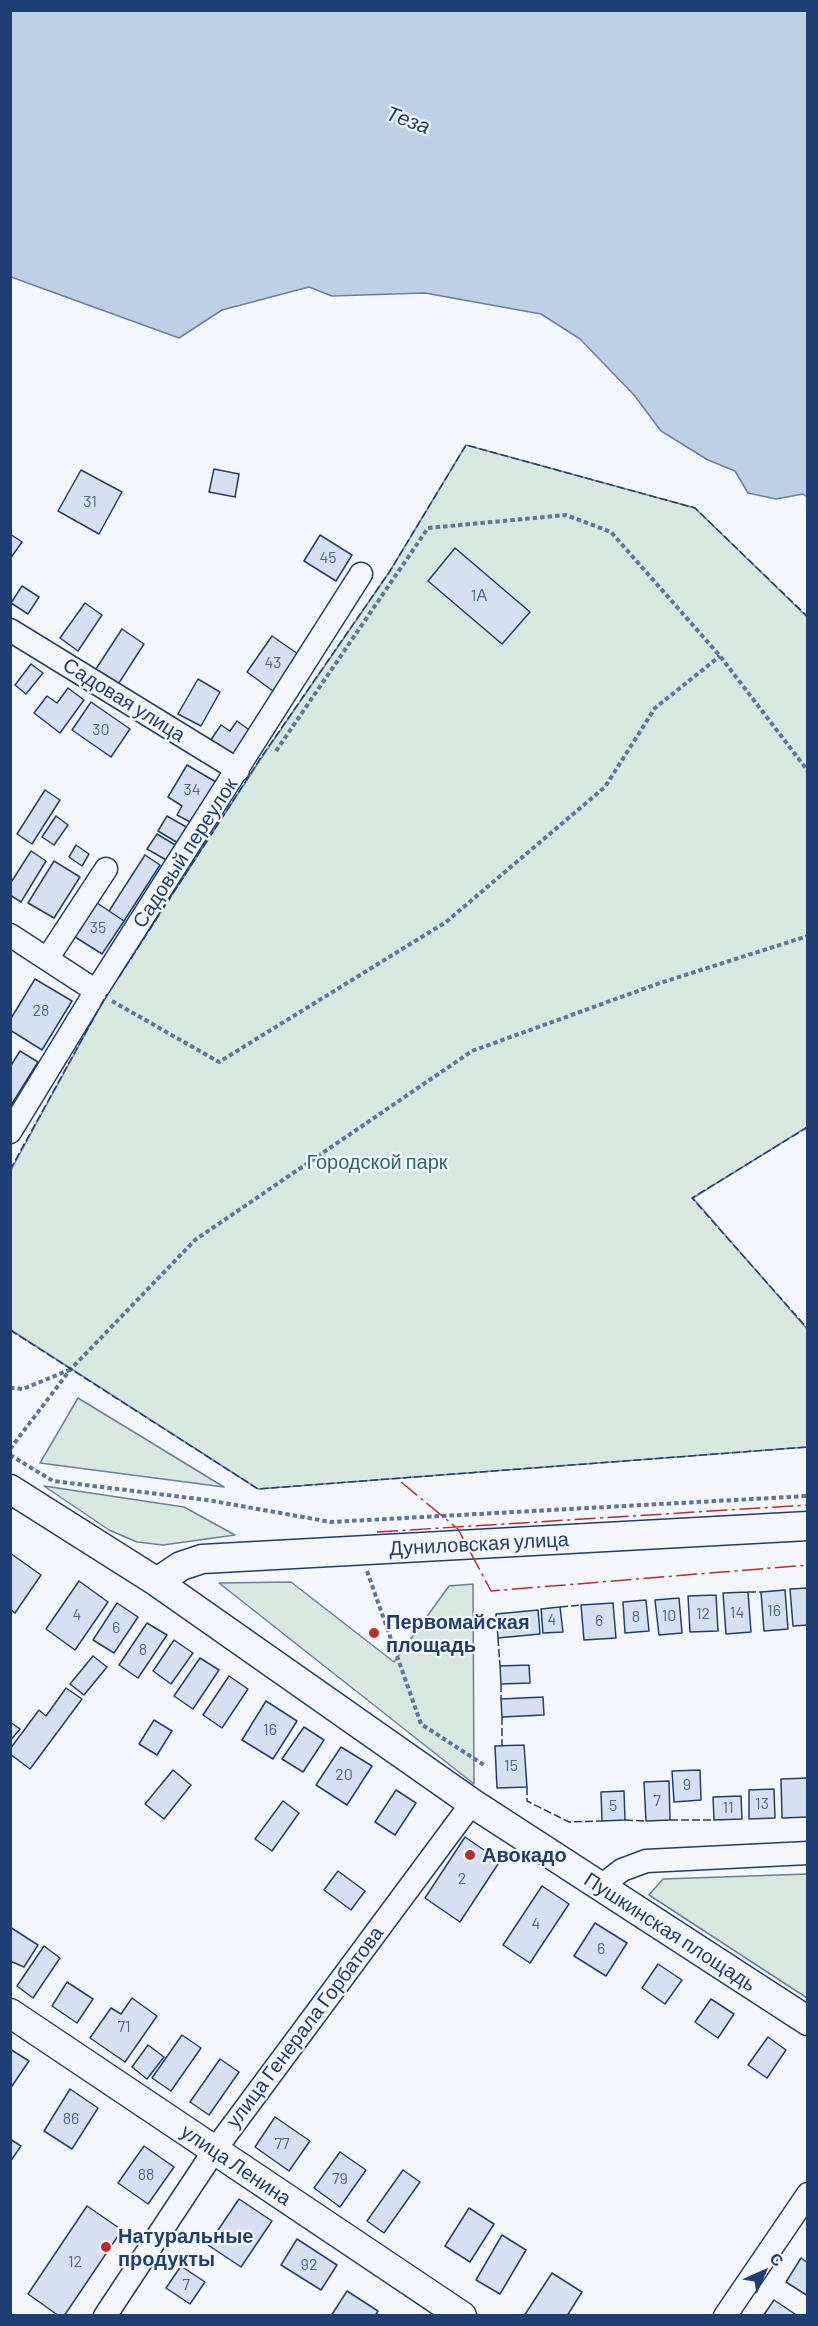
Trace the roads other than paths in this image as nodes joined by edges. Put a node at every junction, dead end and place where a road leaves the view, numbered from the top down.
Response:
1 (362, 574) dead end
2 (10, 630) edge
3 (238, 770) junction
4 (105, 869) dead end
5 (10, 935) edge
6 (47, 959) junction
7 (96, 991) junction
8 (10, 1132) edge
9 (10, 1489) edge
10 (807, 1526) edge
11 (157, 1582) junction
12 (472, 1803) junction
13 (807, 1853) edge
14 (600, 1887) junction
15 (10, 2013) edge
16 (807, 2020) edge
17 (214, 2151) junction
18 (807, 2194) edge
19 (105, 2316) edge
20 (462, 2316) edge
21 (726, 2316) edge

1 - 3 street, Садовый переулок
2 - 3 street, Садовая улица
3 - 7 street, Садовый переулок
4 - 6 street
5 - 6 street
6 - 7 street
7 - 8 street, Садовый переулок
9 - 11 main road
10 - 11 main road, Дуниловская улица
11 - 12 main road
12 - 14 main road, Пушкинская площадь
12 - 17 street, улица Генерала Горбатова
13 - 14 street
14 - 16 main road, Пушкинская площадь
15 - 17 main road, улица Ленина
17 - 19 street, улица Генерала Горбатова
17 - 20 main road, улица Ленина
18 - 21 street

